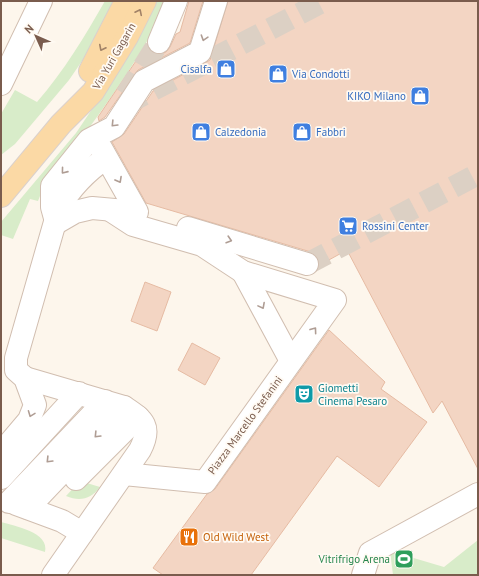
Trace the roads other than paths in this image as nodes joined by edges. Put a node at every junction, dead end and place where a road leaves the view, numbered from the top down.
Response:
1 (41, 1) edge
2 (126, 1) edge
3 (144, 1) edge
4 (176, 1) edge
5 (216, 1) edge
6 (159, 42) tunnel mouth
7 (1, 84) edge
8 (61, 124) junction
9 (1, 196) edge
10 (110, 210) junction
11 (137, 212) junction
12 (56, 223) junction
13 (307, 264) tunnel mouth
14 (243, 272) junction
15 (291, 361) junction
16 (14, 373) edge
17 (79, 393) junction
18 (122, 408) junction
19 (1, 453) edge
20 (124, 474) junction
21 (1, 478) edge
22 (478, 494) edge
23 (20, 506) edge
24 (82, 533) junction
25 (53, 575) edge
26 (363, 575) edge

1 - 7 street
2 -> 8 main road, Via Yuri Gagarin
8 -> 3 main road, Via Yuri Gagarin
4 - 6 street
5 -> 12 street
8 - 9 main road, Via Yuri Gagarin
10 - 11 street
10 - 12 street
10 - 14 street
12 -> 11 street
11 -> 13 street
12 - 16 street
14 -> 15 street
15 -> 14 street
15 - 20 street, Piazza Marcello Stefanini
16 - 17 street
16 -> 19 street
17 - 18 street
17 - 21 street
18 - 20 street
18 -> 23 street
18 -> 23 street
20 - 24 street
22 - 26 street
23 - 24 street
24 - 25 street

